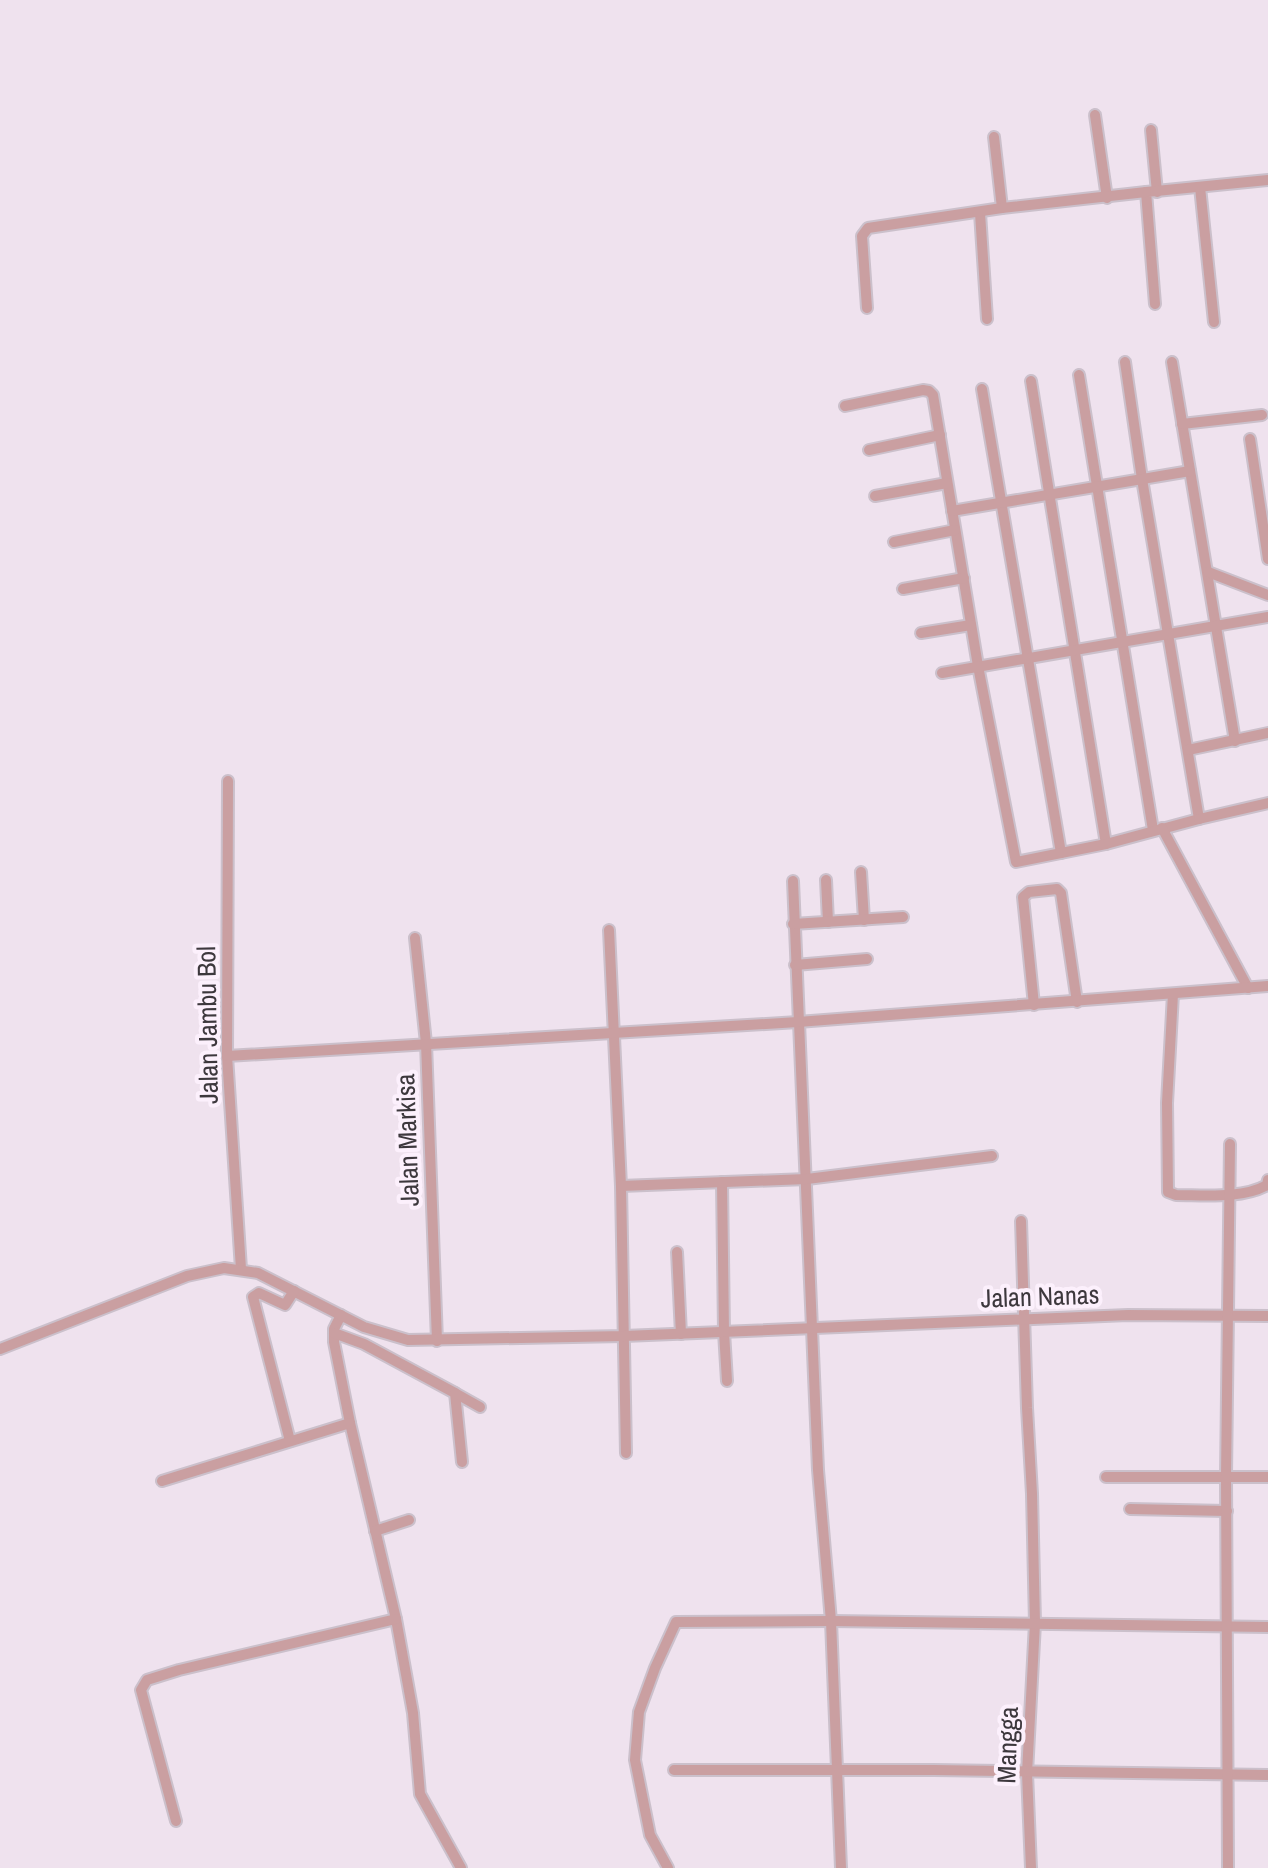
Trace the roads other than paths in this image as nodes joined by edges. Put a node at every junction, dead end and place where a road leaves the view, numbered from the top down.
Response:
1 (1095, 115) dead end
2 (1151, 130) dead end
3 (994, 137) dead end
4 (1268, 180) edge
5 (1200, 187) junction
6 (1152, 192) junction
7 (1107, 198) junction
8 (1002, 208) junction
9 (980, 213) junction
10 (1155, 304) dead end
11 (867, 308) dead end
12 (987, 319) dead end
13 (1214, 322) dead end
14 (1125, 362) dead end
15 (1172, 362) dead end
16 (1079, 375) dead end
17 (1031, 381) dead end
18 (982, 389) dead end
19 (845, 406) dead end
20 (1262, 415) dead end
21 (1182, 424) junction
22 (940, 435) junction
23 (1250, 439) dead end
24 (869, 450) dead end
25 (1190, 471) junction
26 (1142, 479) junction
27 (947, 483) junction
28 (1096, 488) junction
29 (1049, 493) junction
30 (875, 496) dead end
31 (1000, 502) junction
32 (952, 511) junction
33 (955, 530) junction
34 (1266, 540) edge
35 (894, 542) dead end
36 (1268, 559) edge
37 (1208, 572) junction
38 (964, 578) junction
39 (903, 589) dead end
40 (1268, 595) edge
41 (1268, 617) edge
42 (971, 625) junction
43 (1217, 627) junction
44 (921, 633) dead end
45 (1168, 636) junction
46 (1121, 641) junction
47 (1074, 650) junction
48 (1027, 658) junction
49 (978, 666) junction
50 (942, 673) dead end
51 (1268, 733) edge
52 (1235, 741) junction
53 (1188, 750) junction
54 (228, 781) dead end
55 (1268, 803) edge
56 (1199, 819) junction
57 (1158, 829) junction
58 (1106, 844) junction
59 (1061, 853) junction
60 (861, 872) dead end
61 (826, 880) dead end
62 (793, 881) dead end
63 (903, 917) dead end
64 (864, 920) junction
65 (828, 922) junction
66 (793, 924) junction
67 (609, 930) dead end
68 (415, 938) dead end
69 (867, 959) dead end
70 (795, 965) junction
71 (1268, 986) edge
72 (1248, 988) junction
73 (1173, 994) junction
74 (1077, 1002) junction
75 (1034, 1005) junction
76 (798, 1022) junction
77 (613, 1034) junction
78 (426, 1043) junction
79 (227, 1056) junction
80 (1230, 1144) dead end
81 (992, 1156) dead end
82 (807, 1179) junction
83 (722, 1182) junction
84 (1268, 1182) edge
85 (621, 1186) junction
86 (1228, 1194) junction
87 (1021, 1221) dead end
88 (677, 1252) dead end
89 (241, 1269) junction
90 (294, 1291) junction
91 (1227, 1314) junction
92 (1268, 1316) edge
93 (1024, 1318) junction
94 (337, 1325) junction
95 (813, 1329) junction
96 (724, 1332) junction
97 (681, 1334) junction
98 (624, 1336) junction
99 (437, 1341) junction
100 (0, 1349) edge
101 (727, 1381) dead end
102 (455, 1393) junction
103 (480, 1407) dead end
104 (350, 1423) junction
105 (290, 1441) junction
106 (626, 1453) dead end
107 (462, 1462) dead end
108 (1106, 1477) dead end
109 (1226, 1477) junction
110 (1268, 1477) edge
111 (162, 1481) dead end
112 (1130, 1509) dead end
113 (1227, 1511) junction
114 (409, 1520) dead end
115 (375, 1531) junction
116 (396, 1619) junction
117 (831, 1621) junction
118 (1035, 1623) junction
119 (1268, 1627) edge
120 (1228, 1629) junction
121 (674, 1770) dead end
122 (836, 1770) junction
123 (1027, 1773) junction
124 (1229, 1774) junction
125 (1268, 1775) edge
126 (176, 1821) dead end
127 (461, 1868) edge
128 (668, 1868) edge
129 (841, 1868) edge
130 (1031, 1868) edge
131 (1228, 1868) edge

1 - 7 street
2 - 6 street
3 - 8 street
4 - 5 street
5 - 6 street
5 - 13 street
6 - 7 street
6 - 10 street
7 - 8 street
8 - 9 street
9 - 11 street
9 - 12 street
14 - 26 street
15 - 21 street
16 - 28 street
17 - 29 street
18 - 31 street
19 - 22 street
20 - 21 street
21 - 25 street
22 - 24 street
22 - 27 street
23 - 34 street
25 - 26 street
25 - 37 street
26 - 28 street
26 - 45 street
27 - 30 street
27 - 32 street
28 - 29 street
28 - 46 street
29 - 31 street
29 - 47 street
31 - 32 street
31 - 48 street
32 - 33 street
33 - 35 street
33 - 38 street
34 - 36 street
37 - 40 street
37 - 43 street
38 - 39 street
38 - 42 street
41 - 43 street
42 - 44 street
42 - 49 street
43 - 45 street
43 - 52 street
45 - 46 street
45 - 53 street
46 - 47 street
46 - 57 street
47 - 48 street
47 - 58 street
48 - 49 street
48 - 59 street
49 - 50 street
49 - 59 street
51 - 52 street
52 - 53 street
53 - 56 street
54 - 79 street, Jalan Jambu Bol
55 - 56 street
56 - 57 street
57 - 58 street
57 - 72 street
58 - 59 street
60 - 64 street
61 - 65 street
62 - 66 street
63 - 64 street
64 - 65 street
65 - 66 street
66 - 70 street
67 - 77 street
68 - 78 street, Jalan Markisa
69 - 70 street
70 - 76 street
71 - 72 street
72 - 73 street
73 - 74 street
73 - 86 street
74 - 75 street
74 - 75 street
75 - 76 street
76 - 77 street
76 - 82 street
77 - 78 street
77 - 85 street
78 - 79 street
78 - 99 street, Jalan Markisa
79 - 89 street, Jalan Jambu Bol
80 - 86 street
81 - 82 street
82 - 83 street
82 - 95 street
83 - 85 street
83 - 96 street
84 - 86 street
85 - 98 street
86 - 91 street
87 - 93 street, Mangga
88 - 97 street
89 - 90 street
89 - 100 street
90 - 94 street
90 - 105 street
91 - 92 street, Jalan Nanas
91 - 93 street, Jalan Nanas
91 - 109 street
93 - 95 street, Jalan Nanas
93 - 118 street, Mangga
94 - 99 street, Jalan Nanas
94 - 102 street
94 - 104 street
95 - 96 street, Jalan Nanas
95 - 117 street
96 - 97 street, Jalan Nanas
96 - 101 street
97 - 98 street, Jalan Nanas
98 - 99 street, Jalan Nanas
98 - 106 street
102 - 103 street
102 - 107 street
104 - 105 street
104 - 115 street
105 - 111 street
108 - 109 street
109 - 110 street
109 - 113 street
112 - 113 street
113 - 120 street
114 - 115 street
115 - 116 street
116 - 126 street
116 - 127 street
117 - 118 street
117 - 122 street
117 - 128 street
118 - 120 street
118 - 123 street, Mangga
119 - 120 street
120 - 124 street
121 - 122 street
122 - 123 street
122 - 129 street
123 - 124 street
123 - 130 street, Mangga
124 - 125 street
124 - 131 street

